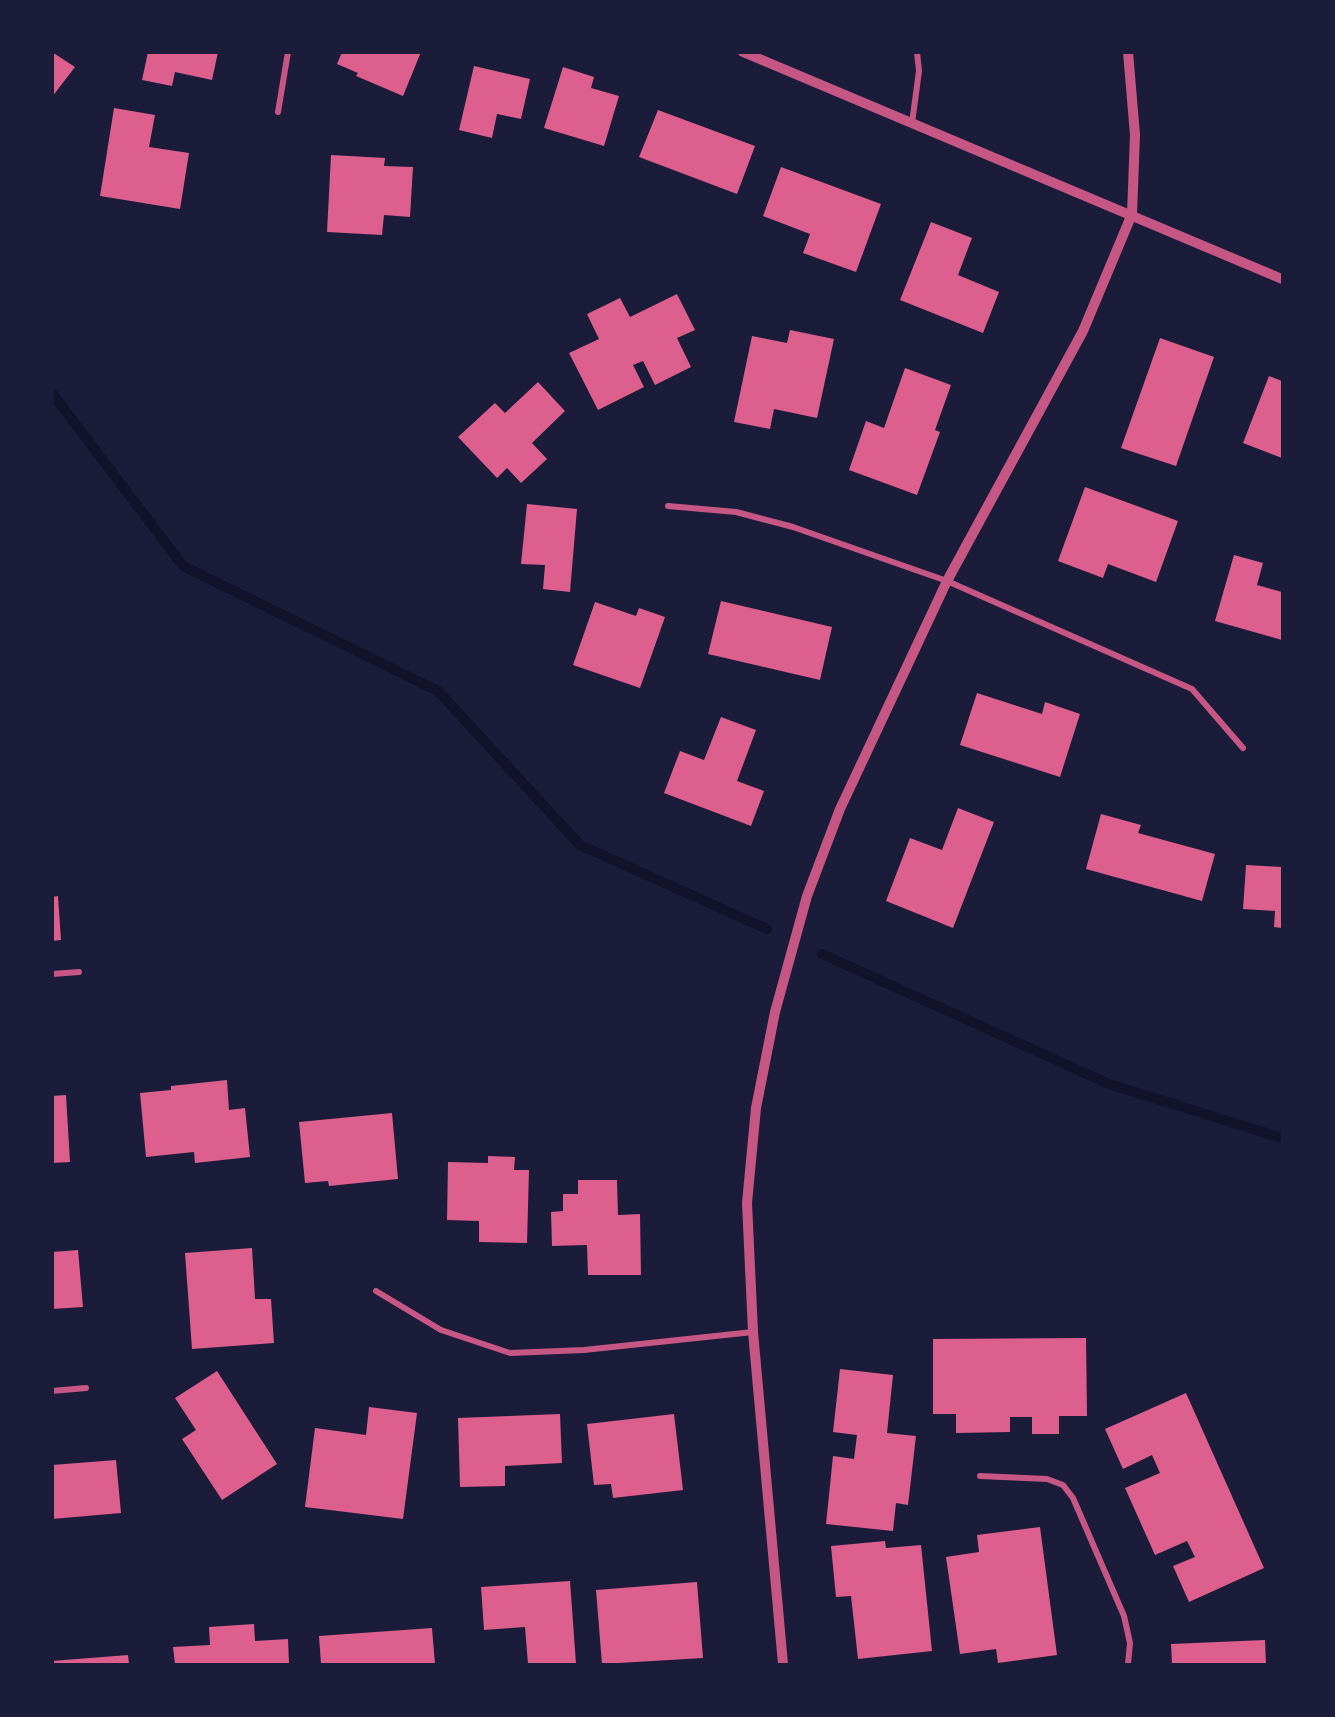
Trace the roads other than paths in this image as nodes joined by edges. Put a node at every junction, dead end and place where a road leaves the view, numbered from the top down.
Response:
1 (288, 52) edge
2 (743, 52) edge
3 (917, 52) edge
4 (1128, 52) edge
5 (278, 112) dead end
6 (912, 123) junction
7 (1132, 214) junction
8 (1282, 279) edge
9 (668, 506) dead end
10 (947, 581) junction
11 (1243, 748) dead end
12 (80, 972) dead end
13 (52, 974) edge
14 (376, 1291) dead end
15 (753, 1332) junction
16 (87, 1388) dead end
17 (52, 1391) edge
18 (980, 1476) dead end
19 (783, 1665) edge
20 (1128, 1665) edge

1 - 5 street
2 - 6 street
3 - 6 street
4 - 7 street
6 - 7 street
7 - 8 street
7 - 10 street
9 - 10 street
10 - 11 street
10 - 15 street
12 - 13 street
14 - 15 street
15 - 19 street
16 - 17 street
18 - 20 street

